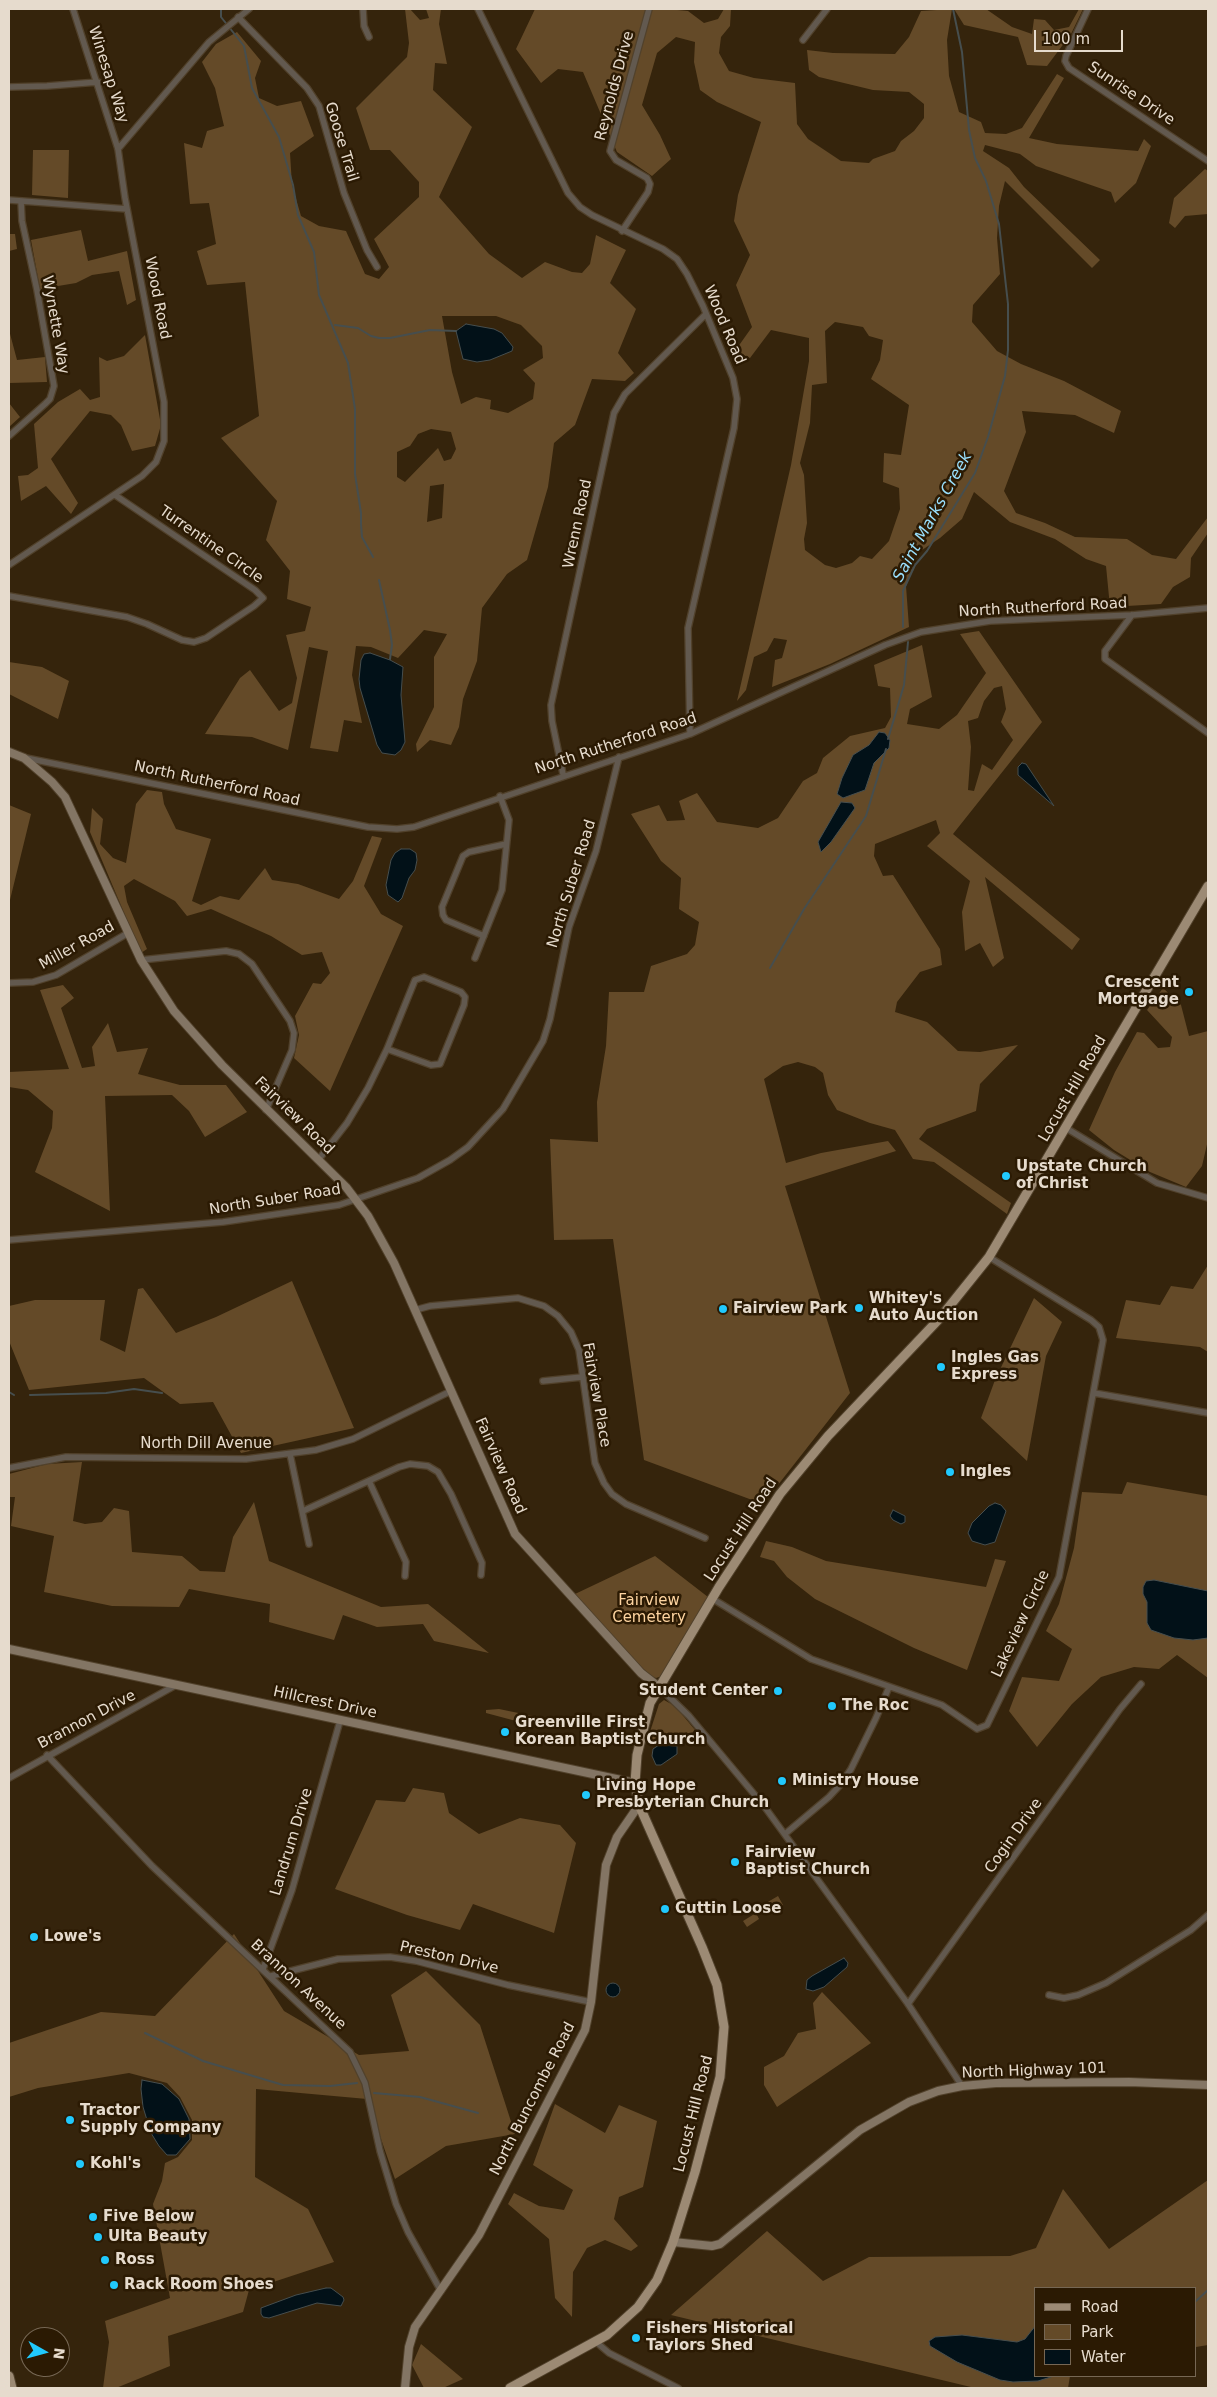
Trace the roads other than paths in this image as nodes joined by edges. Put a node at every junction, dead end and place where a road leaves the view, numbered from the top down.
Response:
1 (73, 9) edge
2 (249, 9) edge
3 (363, 9) edge
4 (478, 9) edge
5 (649, 9) edge
6 (827, 9) edge
7 (1088, 9) edge
8 (238, 17) junction
9 (369, 37) dead end
10 (803, 40) dead end
11 (98, 82) junction
12 (9, 87) edge
13 (118, 149) junction
14 (1208, 161) edge
15 (9, 200) edge
16 (21, 201) junction
17 (127, 209) junction
18 (622, 231) junction
19 (377, 266) dead end
20 (706, 314) junction
21 (9, 436) edge
22 (115, 495) junction
23 (9, 565) edge
24 (9, 596) edge
25 (1208, 608) edge
26 (1132, 615) junction
27 (1208, 733) edge
28 (690, 734) junction
29 (9, 752) edge
30 (619, 757) junction
31 (24, 758) junction
32 (563, 774) junction
33 (500, 796) junction
34 (506, 844) junction
35 (1208, 886) edge
36 (128, 933) junction
37 (484, 936) junction
38 (476, 958) dead end
39 (141, 960) junction
40 (9, 983) edge
41 (387, 1049) junction
42 (266, 1110) junction
43 (1066, 1128) junction
44 (319, 1159) junction
45 (1208, 1198) edge
46 (356, 1200) junction
47 (9, 1240) edge
48 (989, 1257) junction
49 (415, 1310) junction
50 (582, 1377) junction
51 (543, 1381) dead end
52 (451, 1391) junction
53 (1094, 1393) junction
54 (1208, 1413) edge
55 (290, 1454) junction
56 (9, 1468) edge
57 (368, 1481) junction
58 (303, 1510) junction
59 (705, 1538) dead end
60 (309, 1544) dead end
61 (481, 1575) dead end
62 (404, 1576) dead end
63 (713, 1599) junction
64 (9, 1649) edge
65 (1141, 1684) dead end
66 (176, 1685) junction
67 (659, 1687) junction
68 (889, 1687) junction
69 (340, 1720) junction
70 (47, 1755) junction
71 (9, 1778) edge
72 (635, 1784) junction
73 (638, 1805) junction
74 (785, 1834) junction
75 (1208, 1915) edge
76 (263, 1968) junction
77 (271, 1976) junction
78 (1049, 1995) dead end
79 (591, 2002) junction
80 (908, 2004) junction
81 (1208, 2085) edge
82 (962, 2086) junction
83 (673, 2242) junction
84 (441, 2291) junction
85 (595, 2341) junction
86 (9, 2376) edge
87 (12, 2388) edge
88 (405, 2388) edge
89 (510, 2388) edge
90 (678, 2388) edge

1 - 11 street, Winesap Way
2 - 8 street
3 - 9 street
4 - 18 street, Wood Road
5 - 18 street, Reynolds Drive
6 - 10 street
7 - 14 street, Sunrise Drive
8 - 13 street
8 - 19 street, Goose Trail
11 - 12 street
11 - 13 street, Winesap Way
13 - 17 street, Wood Road
15 - 16 street
16 - 17 street
16 - 21 street, Wynette Way
17 - 22 street, Wood Road
18 - 20 street, Wood Road
20 - 28 street, Wood Road
20 - 32 street, Wrenn Road
22 - 23 street, Wood Road
22 - 24 street, Turrentine Circle
25 - 26 street, North Rutherford Road
26 - 27 street
26 - 28 street, North Rutherford Road
28 - 30 street, North Rutherford Road
29 - 31 street, Fairview Road
30 - 32 street, North Rutherford Road
30 - 46 street, North Suber Road
31 - 33 street, North Rutherford Road
31 - 36 street, Fairview Road
32 - 33 street, North Rutherford Road
33 - 34 street
34 - 37 street
34 - 37 street
35 - 43 main road, Locust Hill Road
36 - 39 street, Fairview Road
36 - 40 street, Miller Road
37 - 38 street
39 - 42 street, Fairview Road
39 - 42 street
41 - 41 street
41 - 44 street
42 - 44 street, Fairview Road
43 - 45 street
43 - 48 main road, Locust Hill Road
44 - 46 street, Fairview Road
46 - 47 street, North Suber Road
46 - 49 street, Fairview Road
48 - 53 street, Lakeview Circle
48 - 63 main road, Locust Hill Road
49 - 50 street, Fairview Place
49 - 52 street, Fairview Road
50 - 51 street
50 - 59 street, Fairview Place
52 - 55 street, North Dill Avenue
52 - 67 street, Fairview Road
53 - 54 street
53 - 68 street, Lakeview Circle
55 - 56 street, North Dill Avenue
55 - 58 street
57 - 58 street
57 - 61 street
57 - 62 street
58 - 60 street
63 - 67 main road, Locust Hill Road
63 - 68 street, Lakeview Circle
64 - 66 street, Hillcrest Drive
65 - 80 street, Cogin Drive
66 - 69 street, Hillcrest Drive
66 - 70 street, Brannon Drive
67 - 72 main road, Locust Hill Road
67 - 74 street
68 - 74 street
69 - 72 street, Hillcrest Drive
69 - 76 street, Landrum Drive
70 - 71 street, Brannon Drive
70 - 76 street, Brannon Avenue
72 - 73 main road, Locust Hill Road
73 - 79 street, North Buncombe Road
73 - 83 main road, Locust Hill Road
74 - 80 street
75 - 78 street
76 - 77 street, Brannon Avenue
77 - 79 street, Preston Drive
77 - 84 street, Brannon Avenue
79 - 84 street, North Buncombe Road
80 - 82 street
81 - 82 street, North Highway 101
82 - 83 street, North Highway 101
83 - 85 main road, Locust Hill Road
84 - 88 street, North Buncombe Road
85 - 89 main road, Locust Hill Road
85 - 90 street
86 - 87 main road

